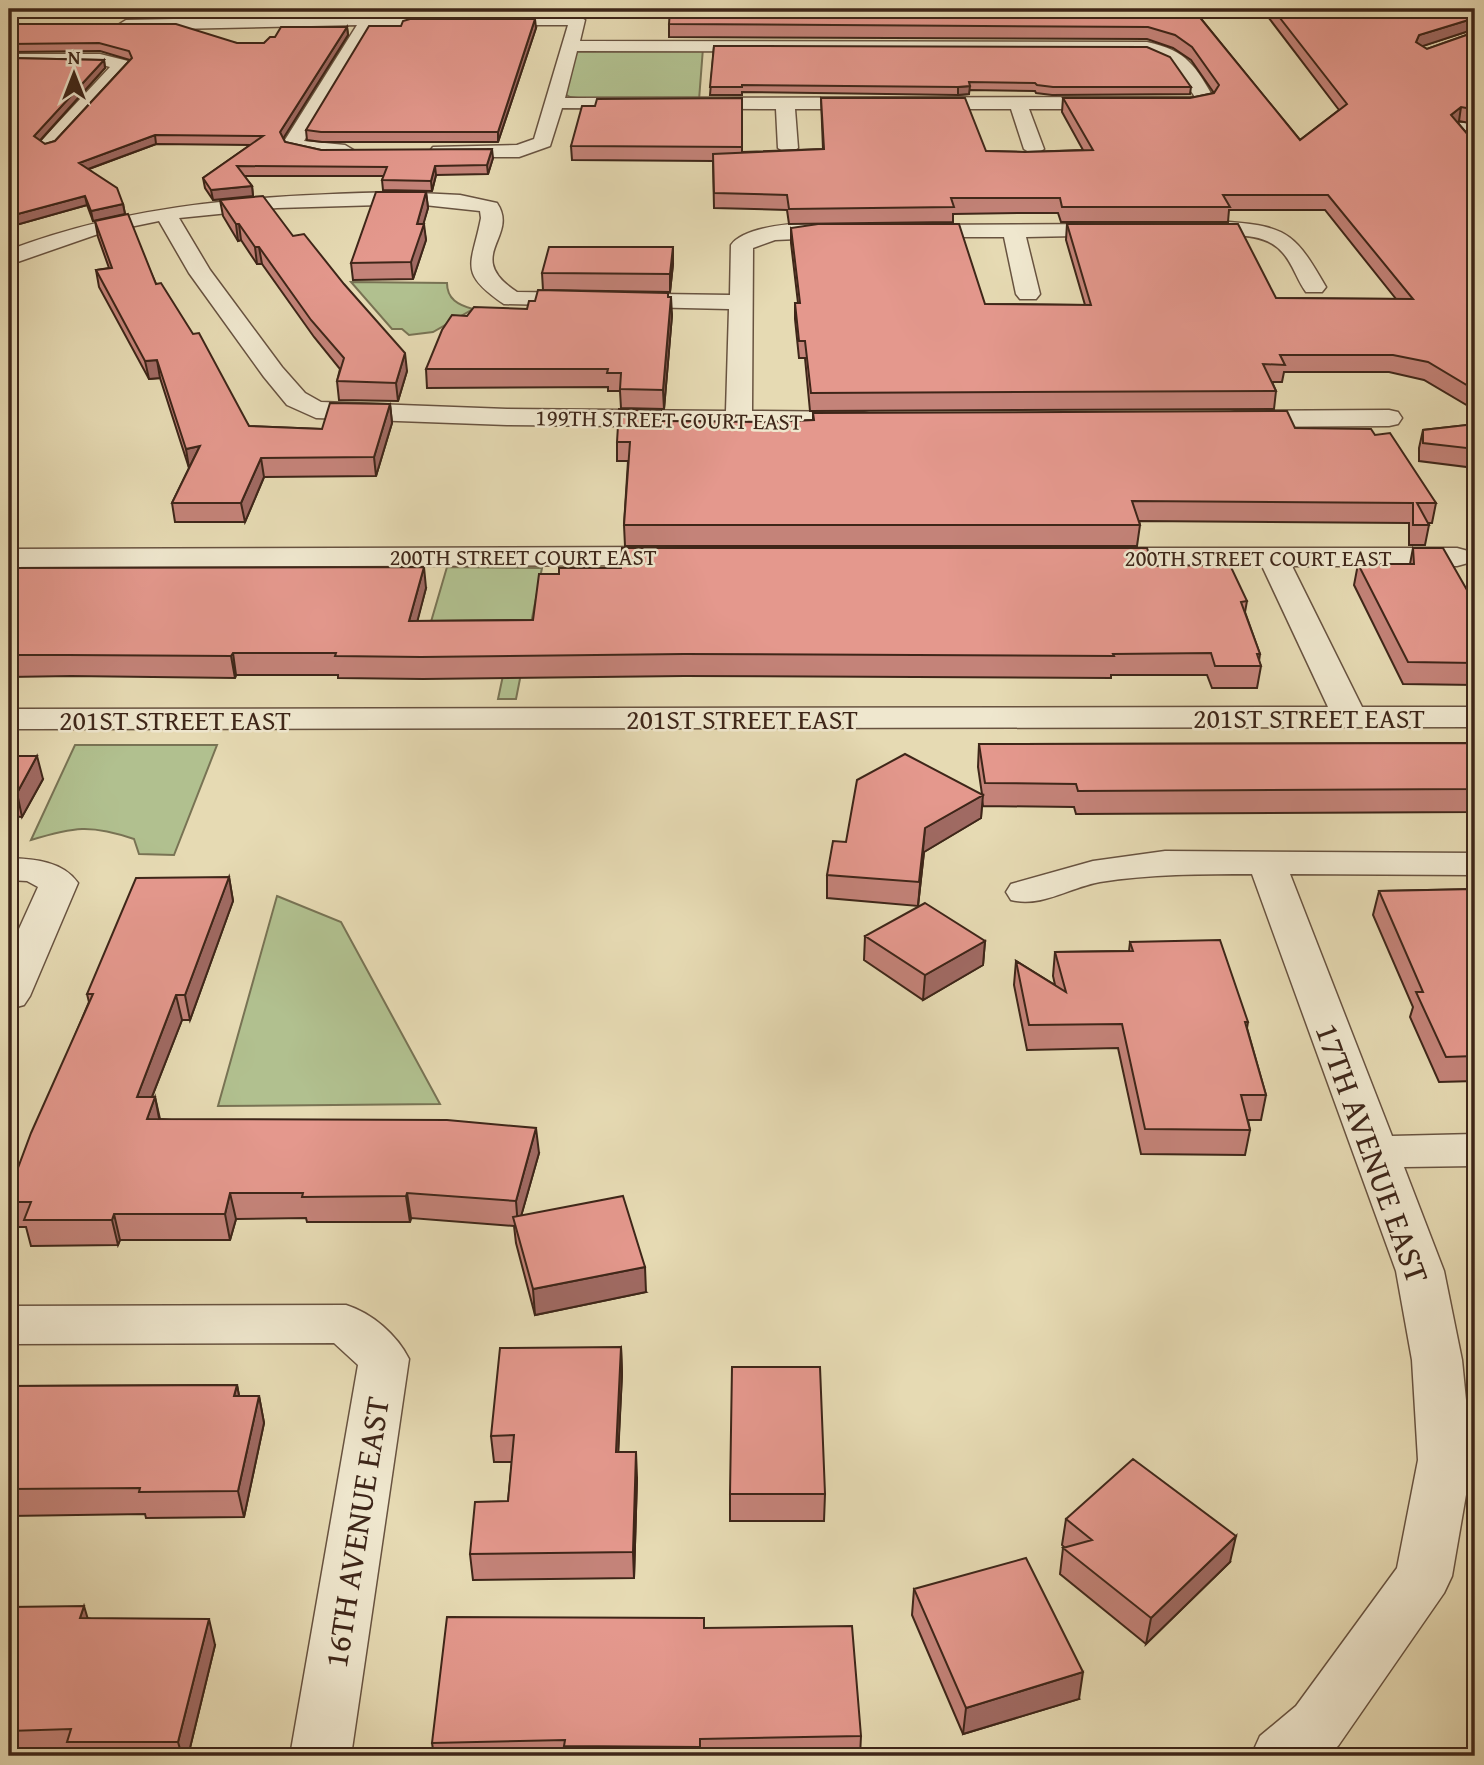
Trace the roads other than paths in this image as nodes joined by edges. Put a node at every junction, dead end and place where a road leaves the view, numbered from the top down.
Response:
1 (372, 14) edge
2 (578, 14) edge
3 (115, 25) edge
4 (571, 46) junction
5 (9, 59) edge
6 (555, 103) junction
7 (785, 104) junction
8 (1018, 104) junction
9 (1468, 129) edge
10 (1475, 144) edge
11 (48, 145) edge
12 (788, 148) edge
13 (1034, 149) edge
14 (363, 151) edge
15 (418, 151) edge
16 (166, 214) junction
17 (1144, 230) edge
18 (1168, 230) edge
19 (864, 231) edge
20 (891, 231) edge
21 (1014, 232) junction
22 (9, 258) edge
23 (1314, 287) dead end
24 (1028, 294) dead end
25 (740, 302) junction
26 (1389, 418) dead end
27 (1214, 419) edge
28 (739, 421) junction
29 (885, 421) edge
30 (702, 556) edge
31 (1064, 557) edge
32 (1457, 557) dead end
33 (9, 558) edge
34 (1273, 558) junction
35 (1350, 717) junction
36 (1475, 717) edge
37 (9, 719) edge
38 (1267, 863) junction
39 (1475, 864) edge
40 (9, 869) edge
41 (1025, 892) dead end
42 (9, 996) edge
43 (1475, 1150) edge
44 (1376, 1152) junction
45 (9, 1325) edge
46 (320, 1756) edge
47 (1282, 1756) edge

1 - 2 street
1 - 3 street
1 - 14 street
2 - 4 street
4 - 6 street
4 - 8 street
5 - 11 street
6 - 7 street
6 - 15 street
7 - 8 street
7 - 12 street
8 - 13 street
9 - 10 street
16 - 22 street
16 - 25 street
16 - 28 street, 199TH STREET COURT EAST
17 - 21 street
18 - 23 street
19 - 25 street
20 - 21 street
21 - 24 street
25 - 28 street
26 - 27 street
28 - 29 street, 199TH STREET COURT EAST
30 - 33 street, 200TH STREET COURT EAST
31 - 34 street, 200TH STREET COURT EAST
32 - 34 street, 200TH STREET COURT EAST
34 - 35 street
35 - 36 street, 201ST STREET EAST
35 - 37 street, 201ST STREET EAST
38 - 39 street
38 - 41 street
38 - 44 street, 17TH AVENUE EAST
40 - 42 street
43 - 44 street
44 - 47 street, 17TH AVENUE EAST
45 - 46 street, 16TH AVENUE EAST

